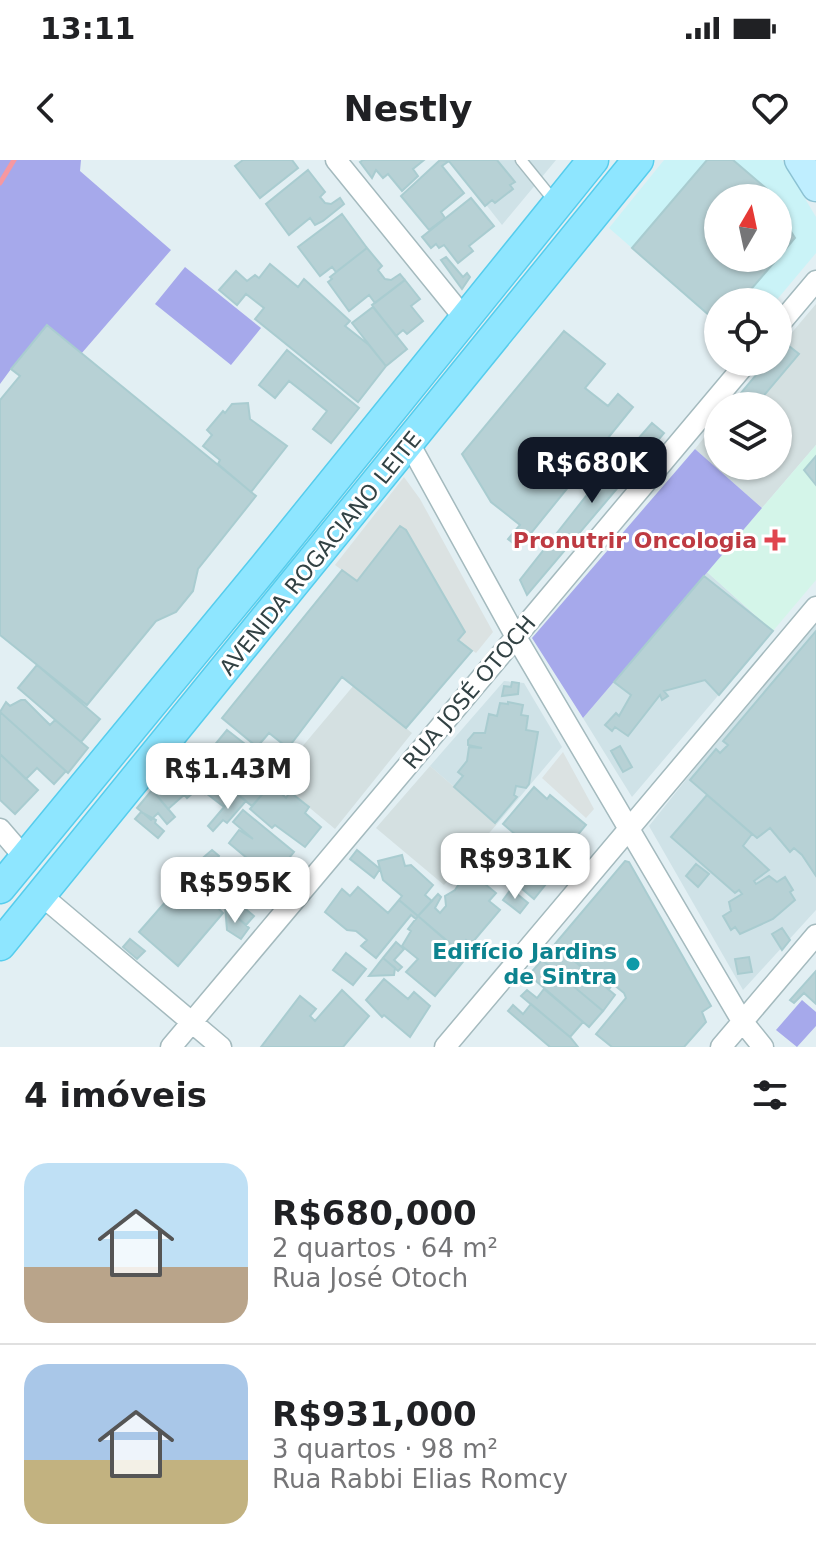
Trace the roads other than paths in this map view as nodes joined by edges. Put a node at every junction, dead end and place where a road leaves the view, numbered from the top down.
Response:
1 (336, 160) edge
2 (521, 160) edge
3 (593, 160) edge
4 (638, 160) edge
5 (799, 160) edge
6 (538, 179) junction
7 (816, 187) edge
8 (563, 198) junction
9 (816, 281) edge
10 (792, 309) edge
11 (465, 319) junction
12 (735, 376) edge
13 (409, 443) junction
14 (239, 599) junction
15 (816, 607) edge
16 (265, 620) junction
17 (516, 637) junction
18 (168, 685) junction
19 (196, 707) junction
20 (0, 829) edge
21 (628, 831) junction
22 (25, 858) junction
23 (0, 888) edge
24 (41, 895) junction
25 (816, 935) edge
26 (0, 945) edge
27 (742, 1021) junction
28 (192, 1022) junction
29 (171, 1047) edge
30 (221, 1047) edge
31 (445, 1047) edge
32 (721, 1047) edge
33 (763, 1047) edge

1 - 11 street
2 - 6 lane
3 - 8 main road, AVENIDA ROGACIANO LEITE
4 - 13 main road, AVENIDA ROGACIANO LEITE
5 - 7 street
6 - 8 lane
6 - 8 lane
8 - 11 main road, AVENIDA ROGACIANO LEITE
9 - 10 street
11 - 14 main road, AVENIDA ROGACIANO LEITE
12 - 17 street, RUA JOSÉ OTOCH
13 - 16 main road, AVENIDA ROGACIANO LEITE
13 - 17 street
14 - 16 main road
14 - 18 main road, AVENIDA ROGACIANO LEITE
15 - 21 street
16 - 19 main road, AVENIDA ROGACIANO LEITE
17 - 21 street
17 - 28 street, RUA JOSÉ OTOCH
18 - 19 main road
18 - 22 main road, AVENIDA ROGACIANO LEITE
19 - 24 main road, AVENIDA ROGACIANO LEITE
20 - 22 street
21 - 27 street
21 - 31 street
22 - 23 main road, AVENIDA ROGACIANO LEITE
24 - 26 main road, AVENIDA ROGACIANO LEITE
24 - 28 street
25 - 27 street
27 - 32 street
27 - 33 street
28 - 29 street, RUA JOSÉ OTOCH
28 - 30 street

